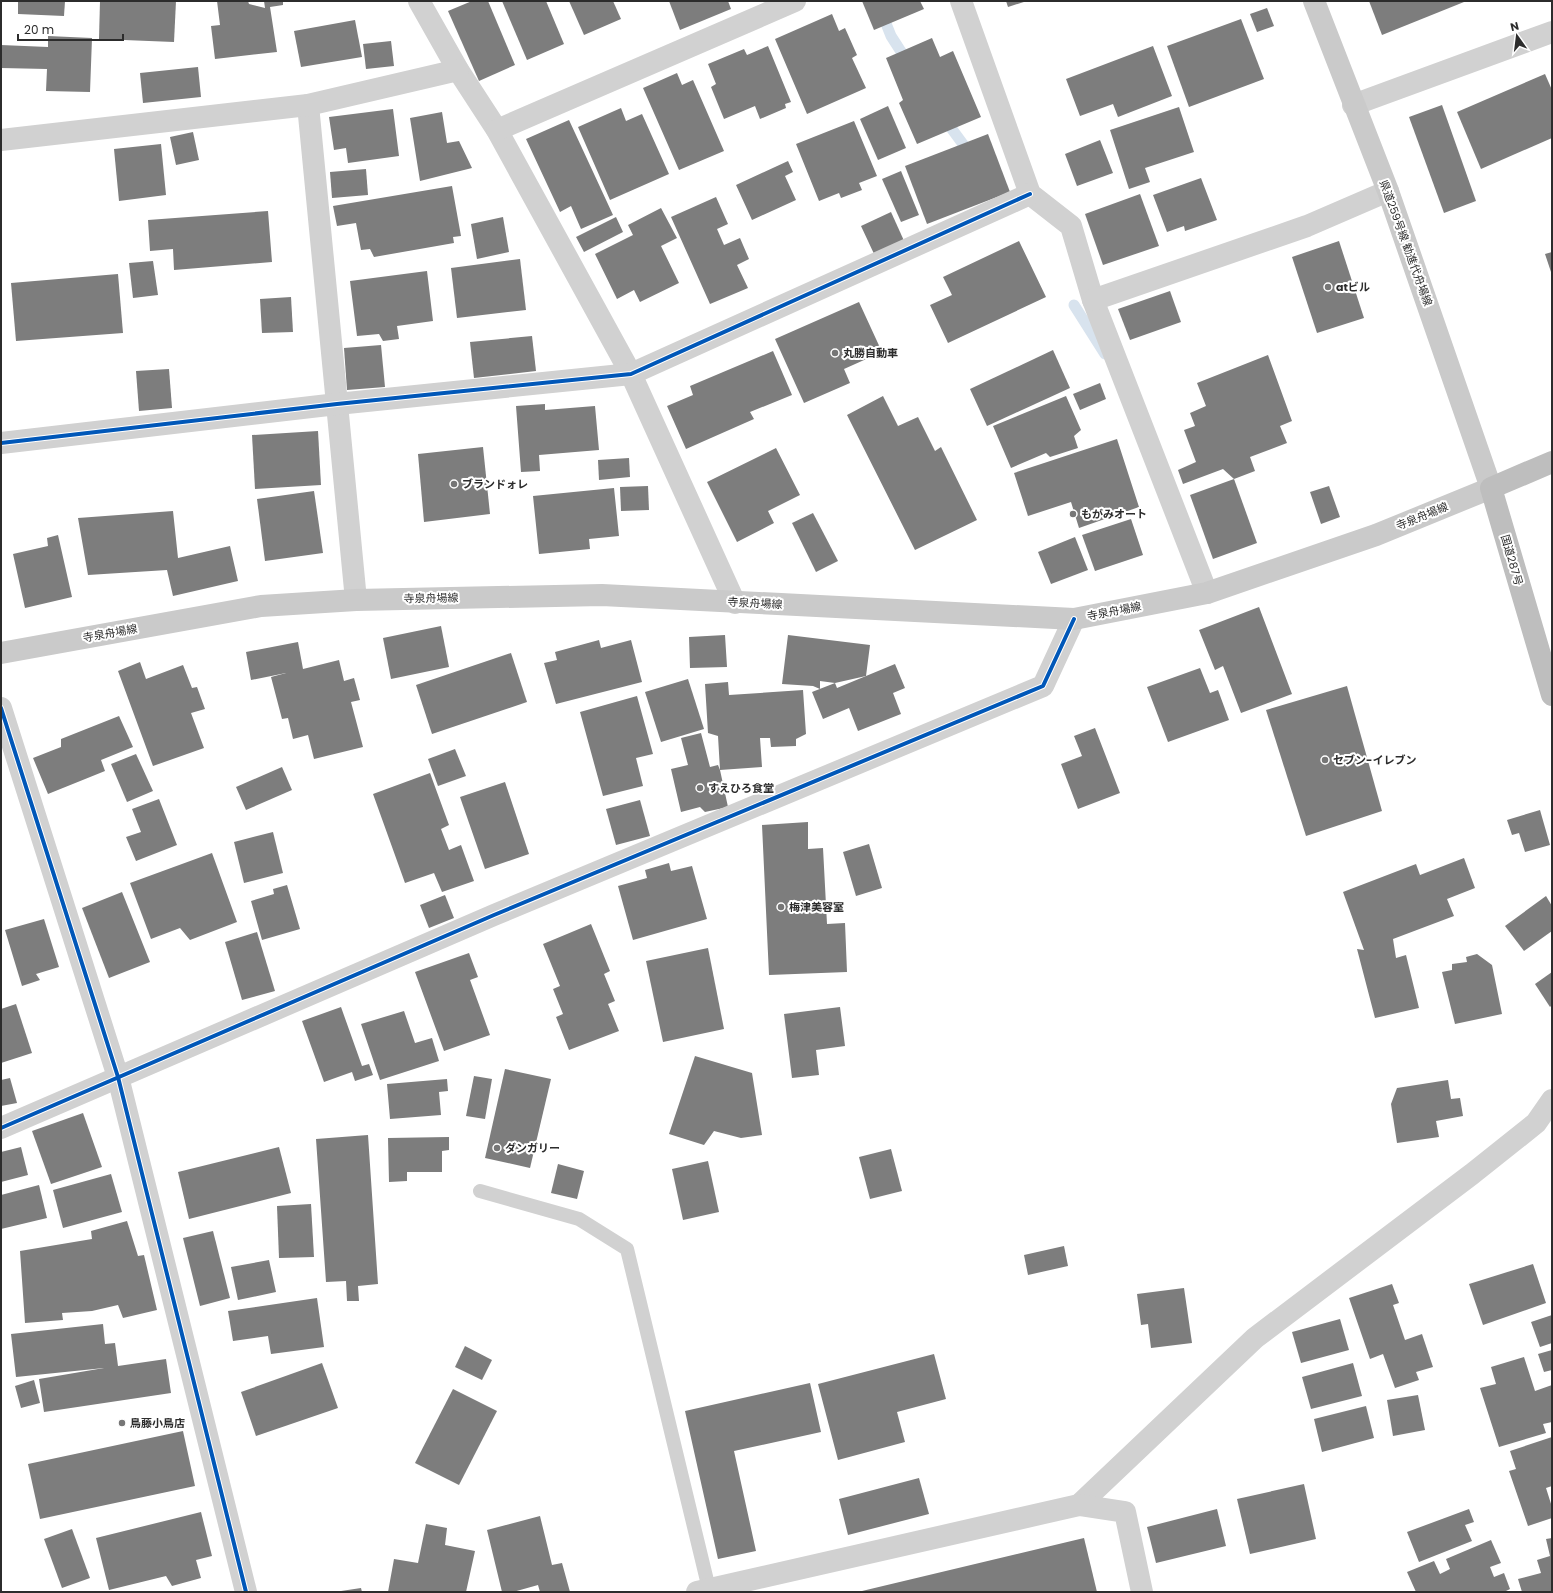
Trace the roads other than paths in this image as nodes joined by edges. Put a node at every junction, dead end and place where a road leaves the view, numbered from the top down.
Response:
1 (420, 1) edge
2 (795, 1) edge
3 (961, 1) edge
4 (1314, 1) edge
5 (1552, 32) edge
6 (458, 70) junction
7 (308, 105) junction
8 (1353, 105) junction
9 (497, 130) junction
10 (1, 140) edge
11 (1388, 191) junction
12 (1030, 194) junction
13 (1094, 300) junction
14 (631, 374) junction
15 (337, 404) junction
16 (1, 443) edge
17 (1552, 462) edge
18 (1491, 488) junction
19 (1206, 593) junction
20 (356, 600) junction
21 (735, 603) junction
22 (1074, 619) junction
23 (1, 653) edge
24 (1552, 695) edge
25 (1, 708) edge
26 (118, 1077) junction
27 (1552, 1100) edge
28 (1, 1128) edge
29 (480, 1191) dead end
30 (1079, 1505) junction
31 (703, 1590) edge
32 (246, 1592) edge
33 (1142, 1592) edge

1 - 6 street
2 - 9 street
3 - 12 street
4 - 8 main road, 県道259号線 勧進代舟場線
5 - 8 street
6 - 7 street
6 - 9 street
7 - 10 street
7 - 15 street
8 - 11 main road, 県道259号線 勧進代舟場線
9 - 14 street
11 - 13 street
11 - 18 main road, 県道259号線 勧進代舟場線
12 - 13 street
12 - 14 street
13 - 19 street
14 - 15 street
14 - 21 street
15 - 16 street
15 - 20 street
17 - 18 highway
18 - 19 main road, 寺泉舟場線
18 - 24 highway, 国道287号
19 - 22 main road, 寺泉舟場線
20 - 21 main road, 寺泉舟場線
20 - 23 main road, 寺泉舟場線
21 - 22 main road, 寺泉舟場線
22 - 26 street
25 - 26 street
26 - 28 street
26 - 32 street
27 - 30 street
29 - 31 lane
30 - 31 street
30 - 33 street

